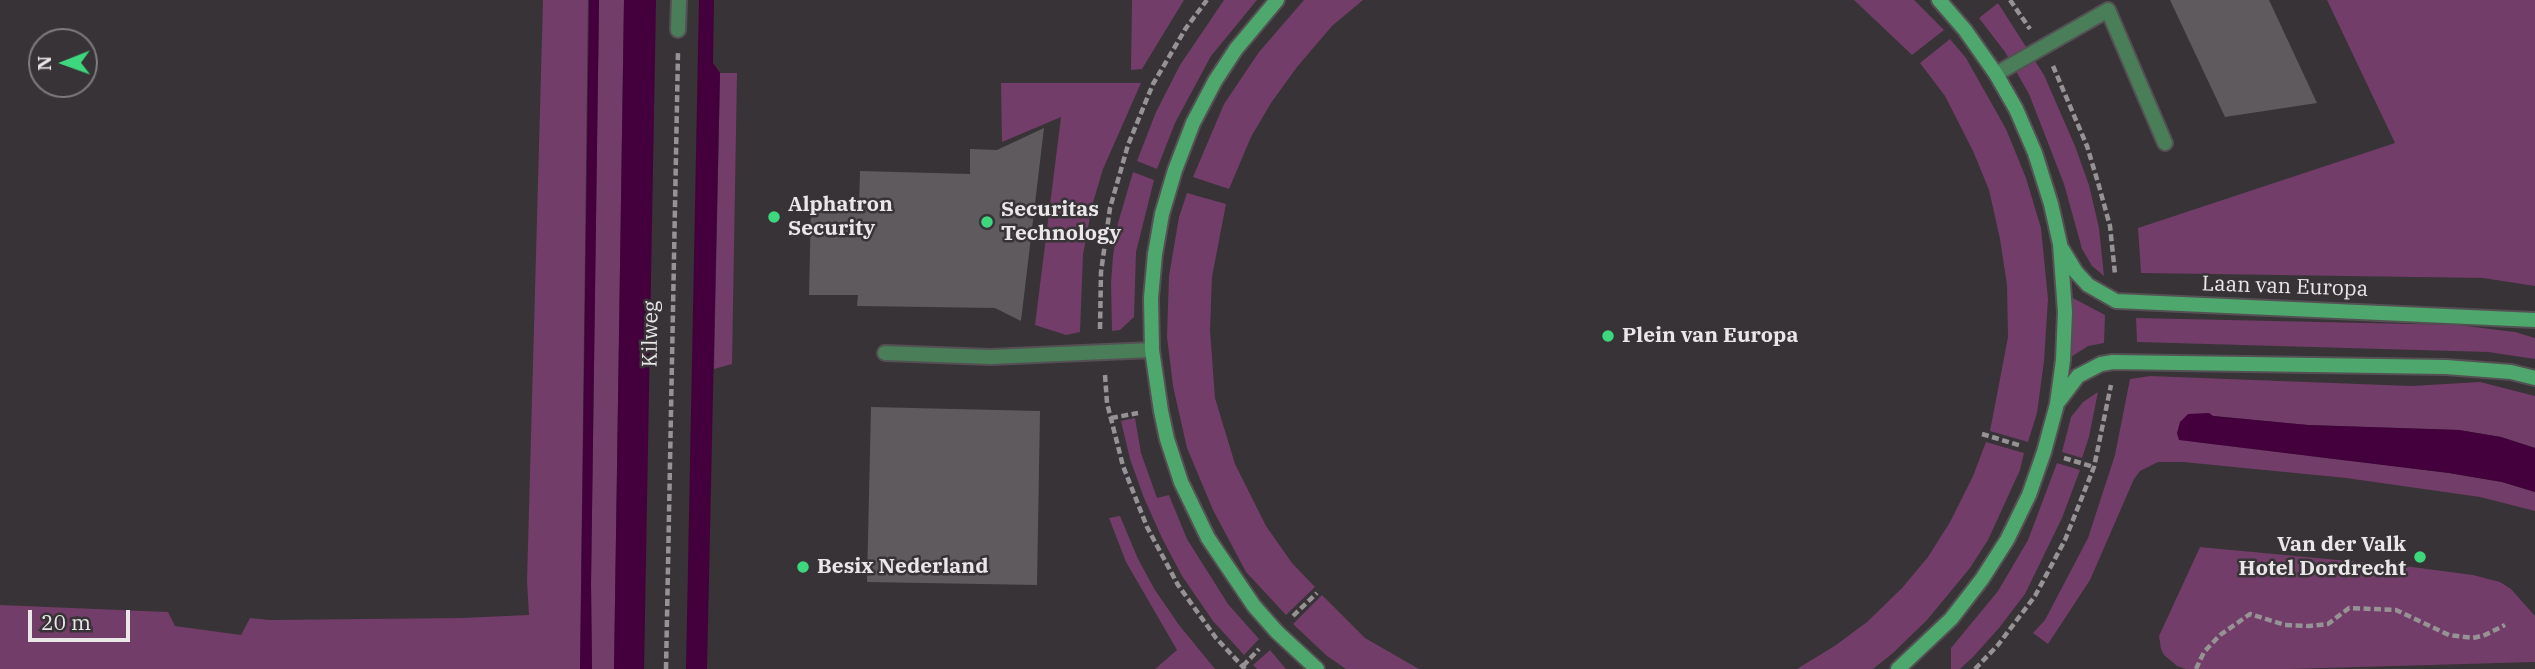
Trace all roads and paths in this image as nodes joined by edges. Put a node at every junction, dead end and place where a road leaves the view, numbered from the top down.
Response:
1 (679, 0) edge
2 (1278, 0) edge
3 (1939, 0) edge
4 (678, 30) joint
5 (1996, 74) junction
6 (2165, 142) dead end
7 (2060, 244) junction
8 (2535, 320) edge
9 (1152, 350) junction
10 (885, 354) dead end
11 (2535, 378) edge
12 (2057, 404) junction
13 (1140, 413) dead end
14 (1111, 418) dead end
15 (1317, 593) dead end
16 (1305, 603) dead end
17 (2505, 625) dead end
18 (1908, 666) edge
19 (666, 669) edge
20 (1317, 669) edge
21 (2196, 669) edge

1 - 4 street
2 - 9 street
3 - 5 street, Laan van Europa
4 - 19 path, Kilweg
5 - 6 street
5 - 7 street, Laan van Europa
7 - 8 street, Laan van Europa
7 - 12 street, Laan van Europa
9 - 10 street
9 - 20 street
11 - 12 street, Laan van Europa
12 - 18 street, Laan van Europa
13 - 14 path
15 - 16 path
17 - 21 path

